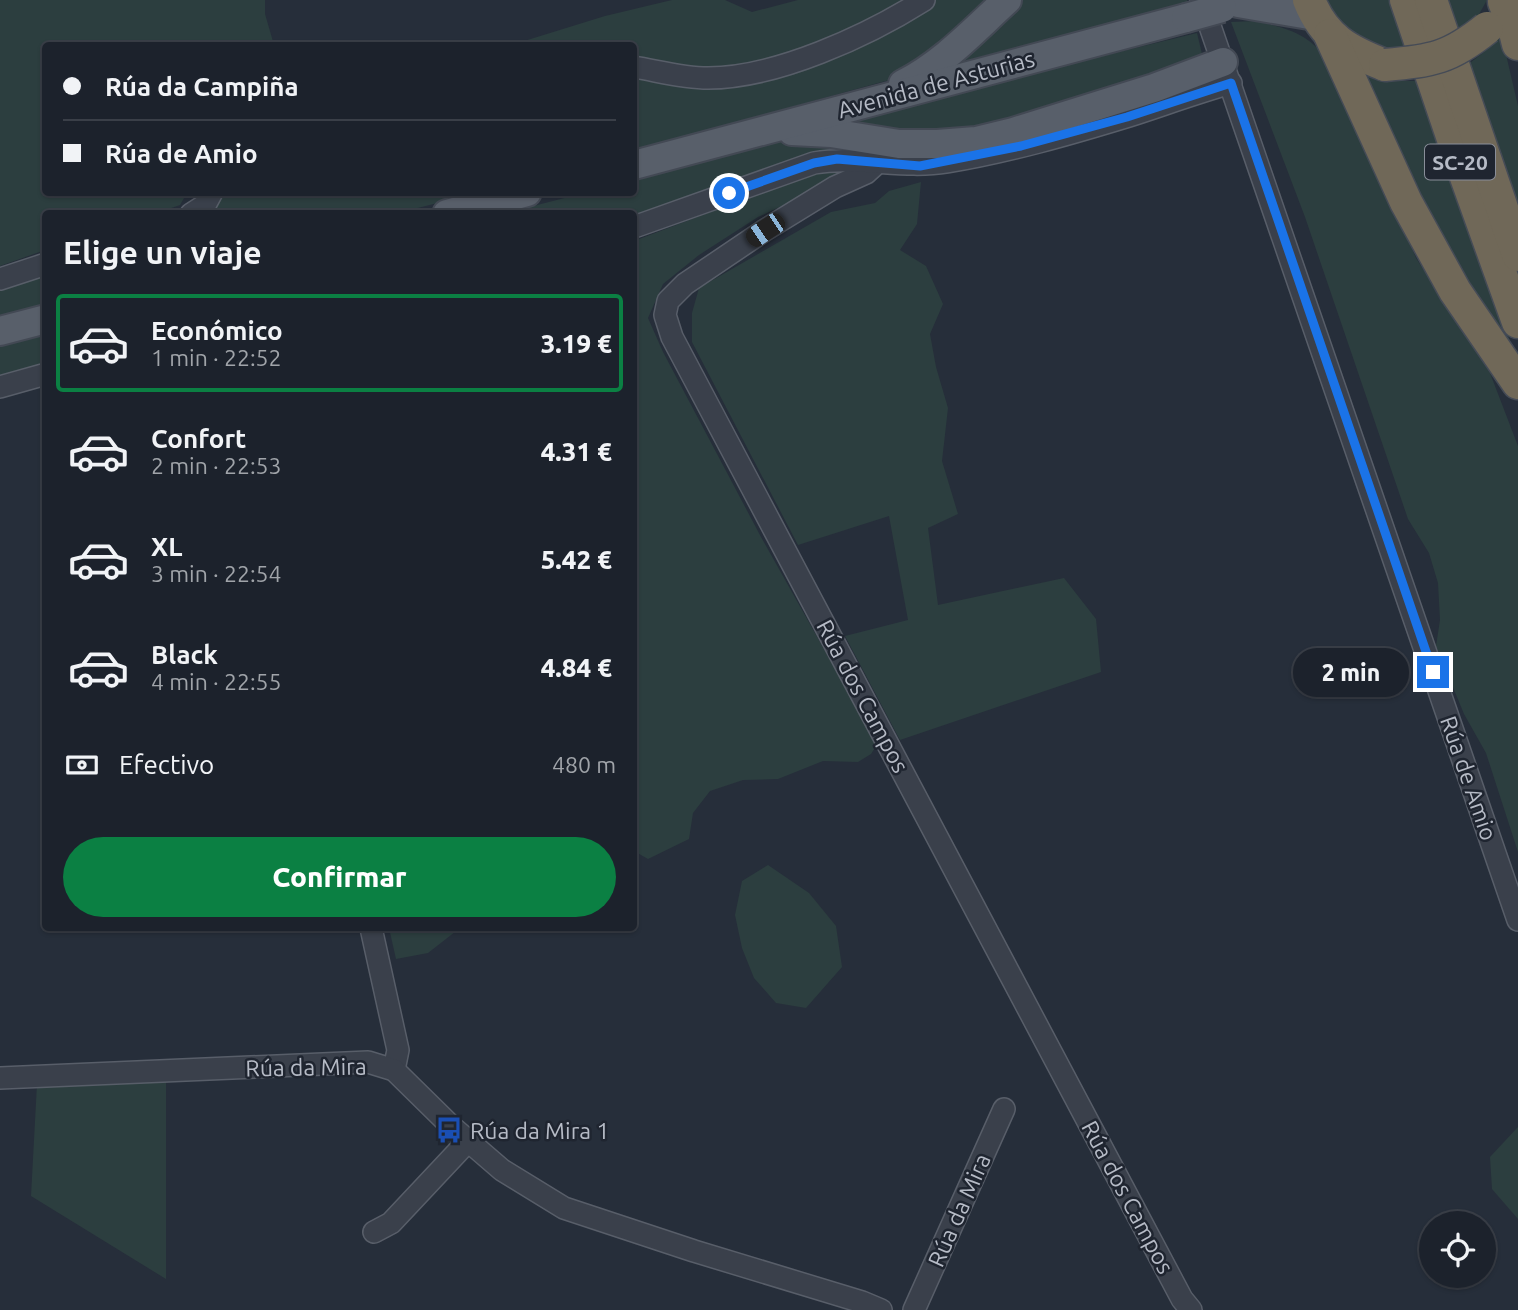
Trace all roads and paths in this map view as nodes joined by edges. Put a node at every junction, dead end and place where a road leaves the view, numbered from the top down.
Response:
1 (924, 0) edge
2 (1007, 0) edge
3 (1406, 0) edge
4 (1431, 0) edge
5 (1504, 1) edge
6 (1218, 6) edge
7 (1318, 17) edge
8 (1518, 44) edge
9 (637, 68) edge
10 (1227, 73) junction
11 (864, 103) junction
12 (768, 129) junction
13 (637, 163) edge
14 (877, 163) junction
15 (512, 196) edge
16 (462, 210) edge
17 (637, 227) edge
18 (1518, 255) edge
19 (42, 265) edge
20 (0, 279) edge
21 (42, 320) edge
22 (1518, 322) edge
23 (0, 331) edge
24 (42, 375) edge
25 (1518, 383) edge
26 (0, 387) edge
27 (1518, 920) edge
28 (372, 931) edge
29 (394, 1070) junction
30 (0, 1078) edge
31 (1004, 1110) dead end
32 (468, 1141) junction
33 (374, 1232) dead end
34 (881, 1310) edge
35 (914, 1310) edge
36 (1191, 1310) edge

1 - 9 street
2 - 11 main road
3 - 22 highway, SC-20
4 - 18 highway, SC-20
5 - 7 highway, bridge
5 - 8 highway
6 - 7 main road
6 - 10 street, Rúa de Amio
6 - 11 main road, Avenida de Asturias
7 - 25 highway
10 - 12 main road
10 - 14 street
10 - 27 street, Rúa de Amio
11 - 12 main road, Avenida de Asturias
12 - 13 main road, Avenida de Asturias
14 - 17 street
14 - 36 street, Rúa dos Campos
15 - 16 main road
19 - 20 street
21 - 23 main road
24 - 26 street
28 - 29 street
29 - 30 street, Rúa da Mira
29 - 32 street, Rúa da Mira
31 - 35 street, Rúa da Mira
32 - 33 street
32 - 34 street, Rúa da Mira

